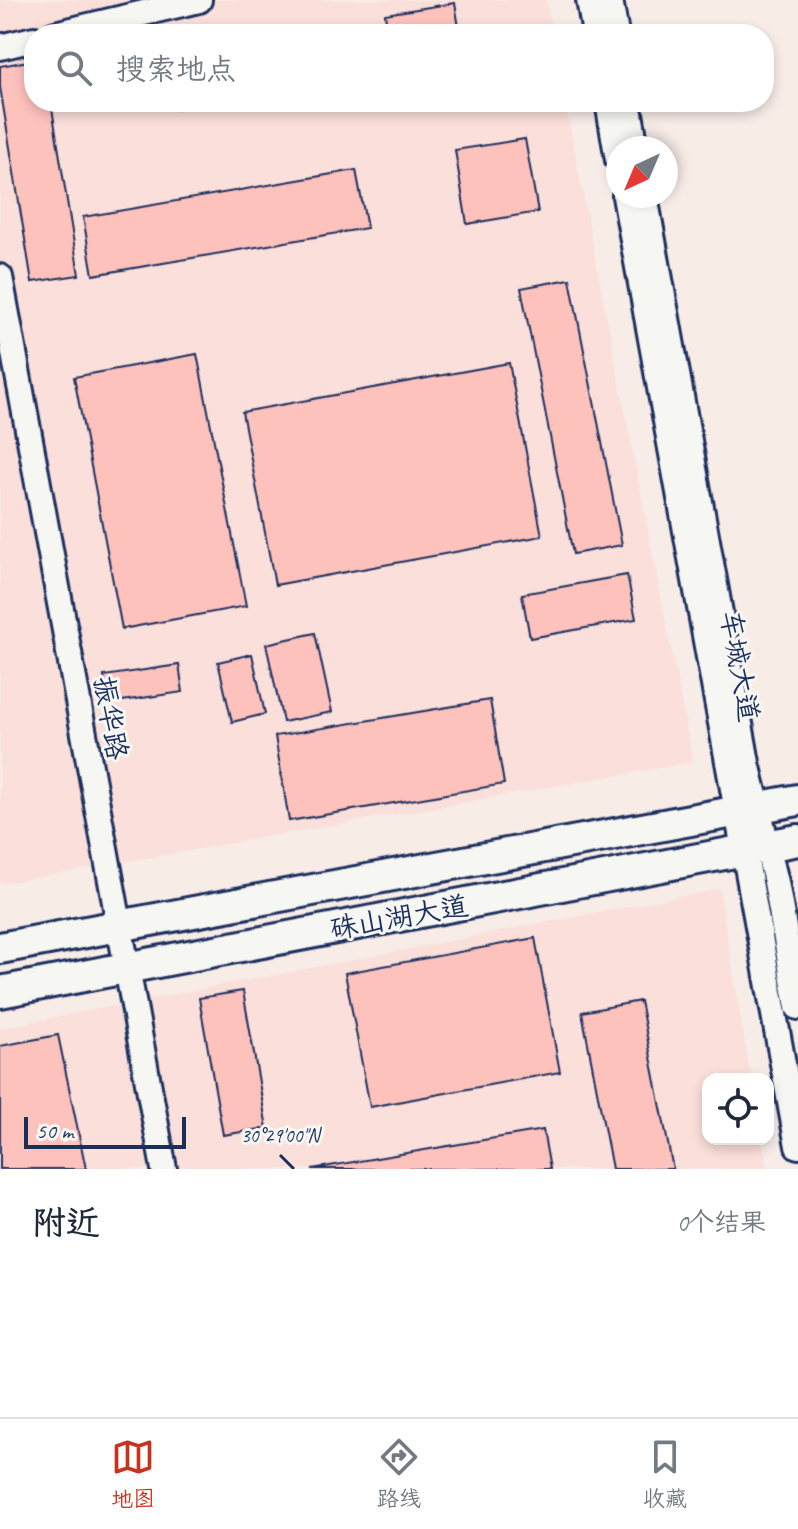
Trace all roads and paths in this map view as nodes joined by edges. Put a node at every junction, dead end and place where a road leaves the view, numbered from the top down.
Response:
1 (199, 0) edge
2 (589, 0) edge
3 (610, 0) edge
4 (97, 24) edge
5 (593, 24) edge
6 (614, 24) edge
7 (24, 41) edge
8 (0, 47) edge
9 (610, 112) edge
10 (630, 112) edge
11 (614, 136) edge
12 (634, 136) edge
13 (627, 208) edge
14 (647, 208) edge
15 (0, 277) edge
16 (798, 800) edge
17 (747, 811) junction
18 (798, 840) edge
19 (756, 850) junction
20 (118, 923) junction
21 (0, 948) edge
22 (127, 969) junction
23 (0, 992) edge
24 (798, 1007) edge
25 (798, 1146) edge
26 (164, 1169) edge

1 - 4 street
2 - 5 street
3 - 6 street
7 - 8 street
9 - 11 street
10 - 12 street
13 - 17 street, 车城大道
14 - 17 street, 车城大道
15 - 20 street, 振华路
16 - 17 main road, 硃山湖大道
17 - 19 street, 车城大道
17 - 20 main road, 硃山湖大道
18 - 19 main road, 硃山湖大道
19 - 22 main road, 硃山湖大道
19 - 24 street, 车城大道
19 - 25 street, 车城大道
20 - 21 main road, 硃山湖大道
20 - 22 street, 振华路
22 - 23 main road, 硃山湖大道
22 - 26 street, 振华路

